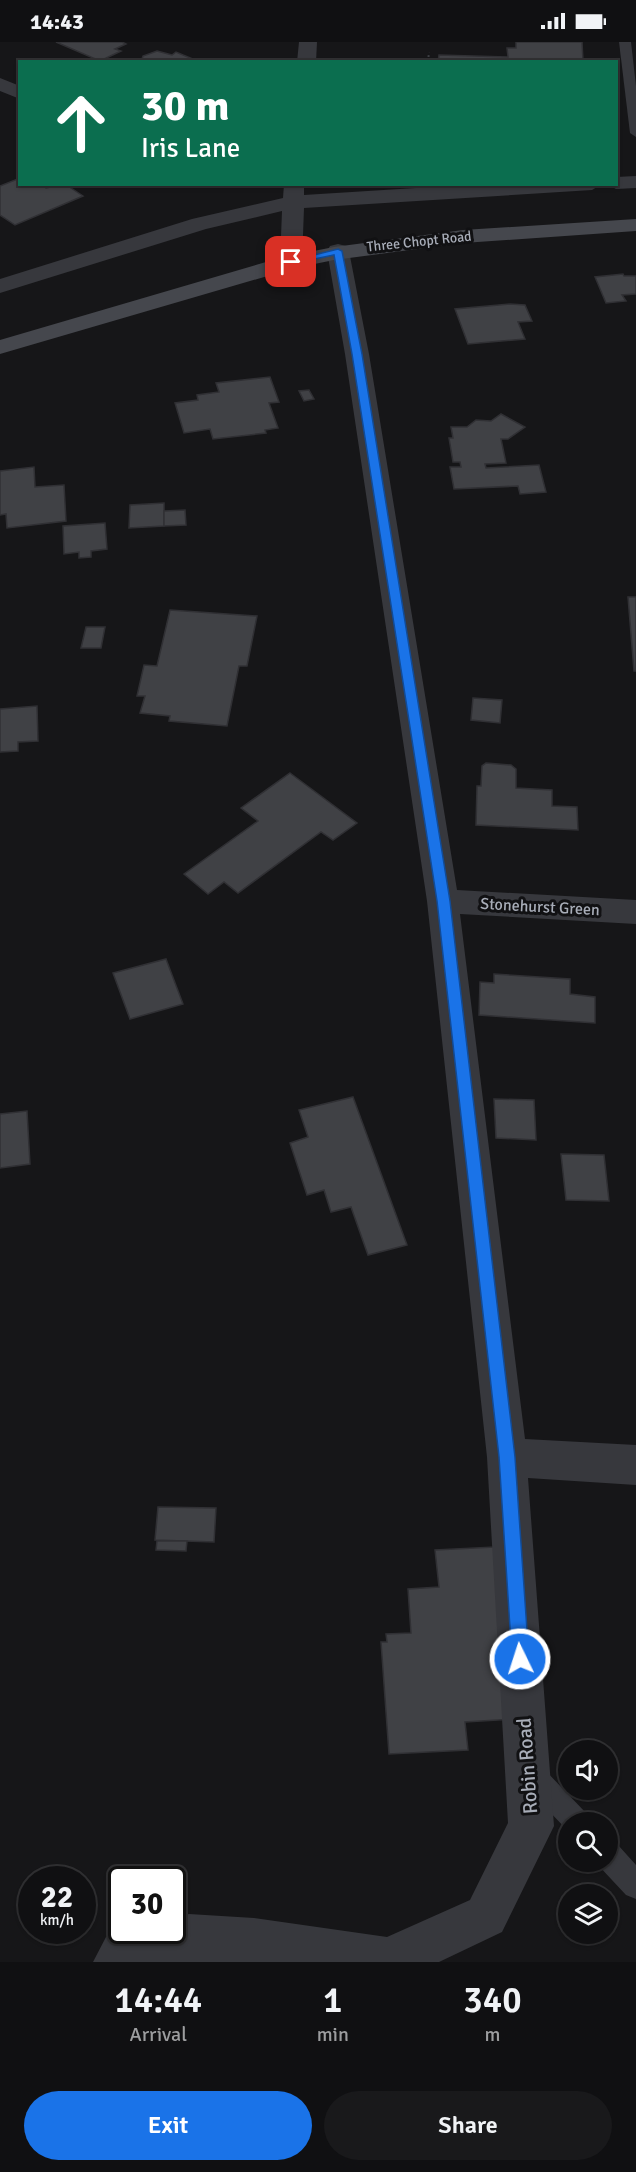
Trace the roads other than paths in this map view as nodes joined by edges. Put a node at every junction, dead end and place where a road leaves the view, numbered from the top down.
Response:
1 (308, 42) edge
2 (625, 42) edge
3 (306, 60) edge
4 (0, 84) edge
5 (18, 92) edge
6 (636, 133) edge
7 (636, 182) edge
8 (618, 183) edge
9 (526, 186) edge
10 (260, 187) dead end
11 (293, 193) edge
12 (636, 225) edge
13 (338, 251) junction
14 (291, 262) junction
15 (0, 286) edge
16 (0, 347) edge
17 (443, 901) junction
18 (636, 912) edge
19 (507, 1457) junction
20 (636, 1465) edge
21 (528, 1771) junction
22 (567, 1812) edge
23 (618, 1866) edge
24 (636, 1885) edge
25 (117, 1962) edge

1 - 3 street
2 - 6 lane
4 - 5 street
7 - 8 street
9 - 11 street
10 - 11 street
11 - 14 street
11 - 15 street
12 - 13 main road, Three Chopt Road
13 - 14 main road, Three Chopt Road
13 - 17 street, Robin Road
14 - 16 main road, Three Chopt Road
17 - 18 street, Stonehurst Green
17 - 19 street, Robin Road
19 - 20 street
19 - 21 street, Robin Road
21 - 22 lane
21 - 25 street, Robin Road
23 - 24 lane

